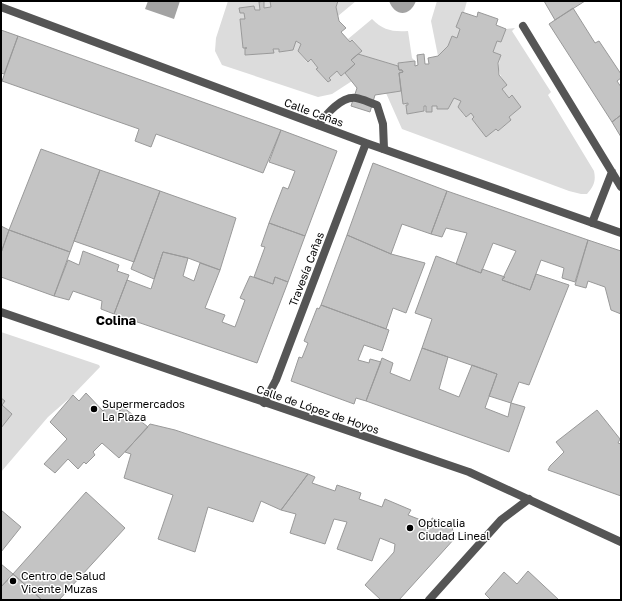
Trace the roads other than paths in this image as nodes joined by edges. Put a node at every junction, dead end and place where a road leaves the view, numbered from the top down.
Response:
1 (1, 7) edge
2 (523, 26) dead end
3 (318, 125) junction
4 (366, 143) junction
5 (384, 149) junction
6 (612, 172) junction
7 (621, 187) edge
8 (592, 223) junction
9 (621, 233) edge
10 (1, 312) edge
11 (264, 403) junction
12 (529, 499) junction
13 (621, 542) edge
14 (428, 600) edge

1 - 3 street, Calle Cañas
2 - 6 street
3 - 4 street, Calle Cañas
3 - 5 street
4 - 5 street, Calle Cañas
4 - 11 street, Travesía Cañas
5 - 8 street, Calle Cañas
6 - 7 street
6 - 8 street
8 - 9 street, Calle Cañas
10 - 11 street, Calle de López de Hoyos
11 - 12 street, Calle de López de Hoyos
12 - 13 street, Calle de López de Hoyos
12 - 14 street

